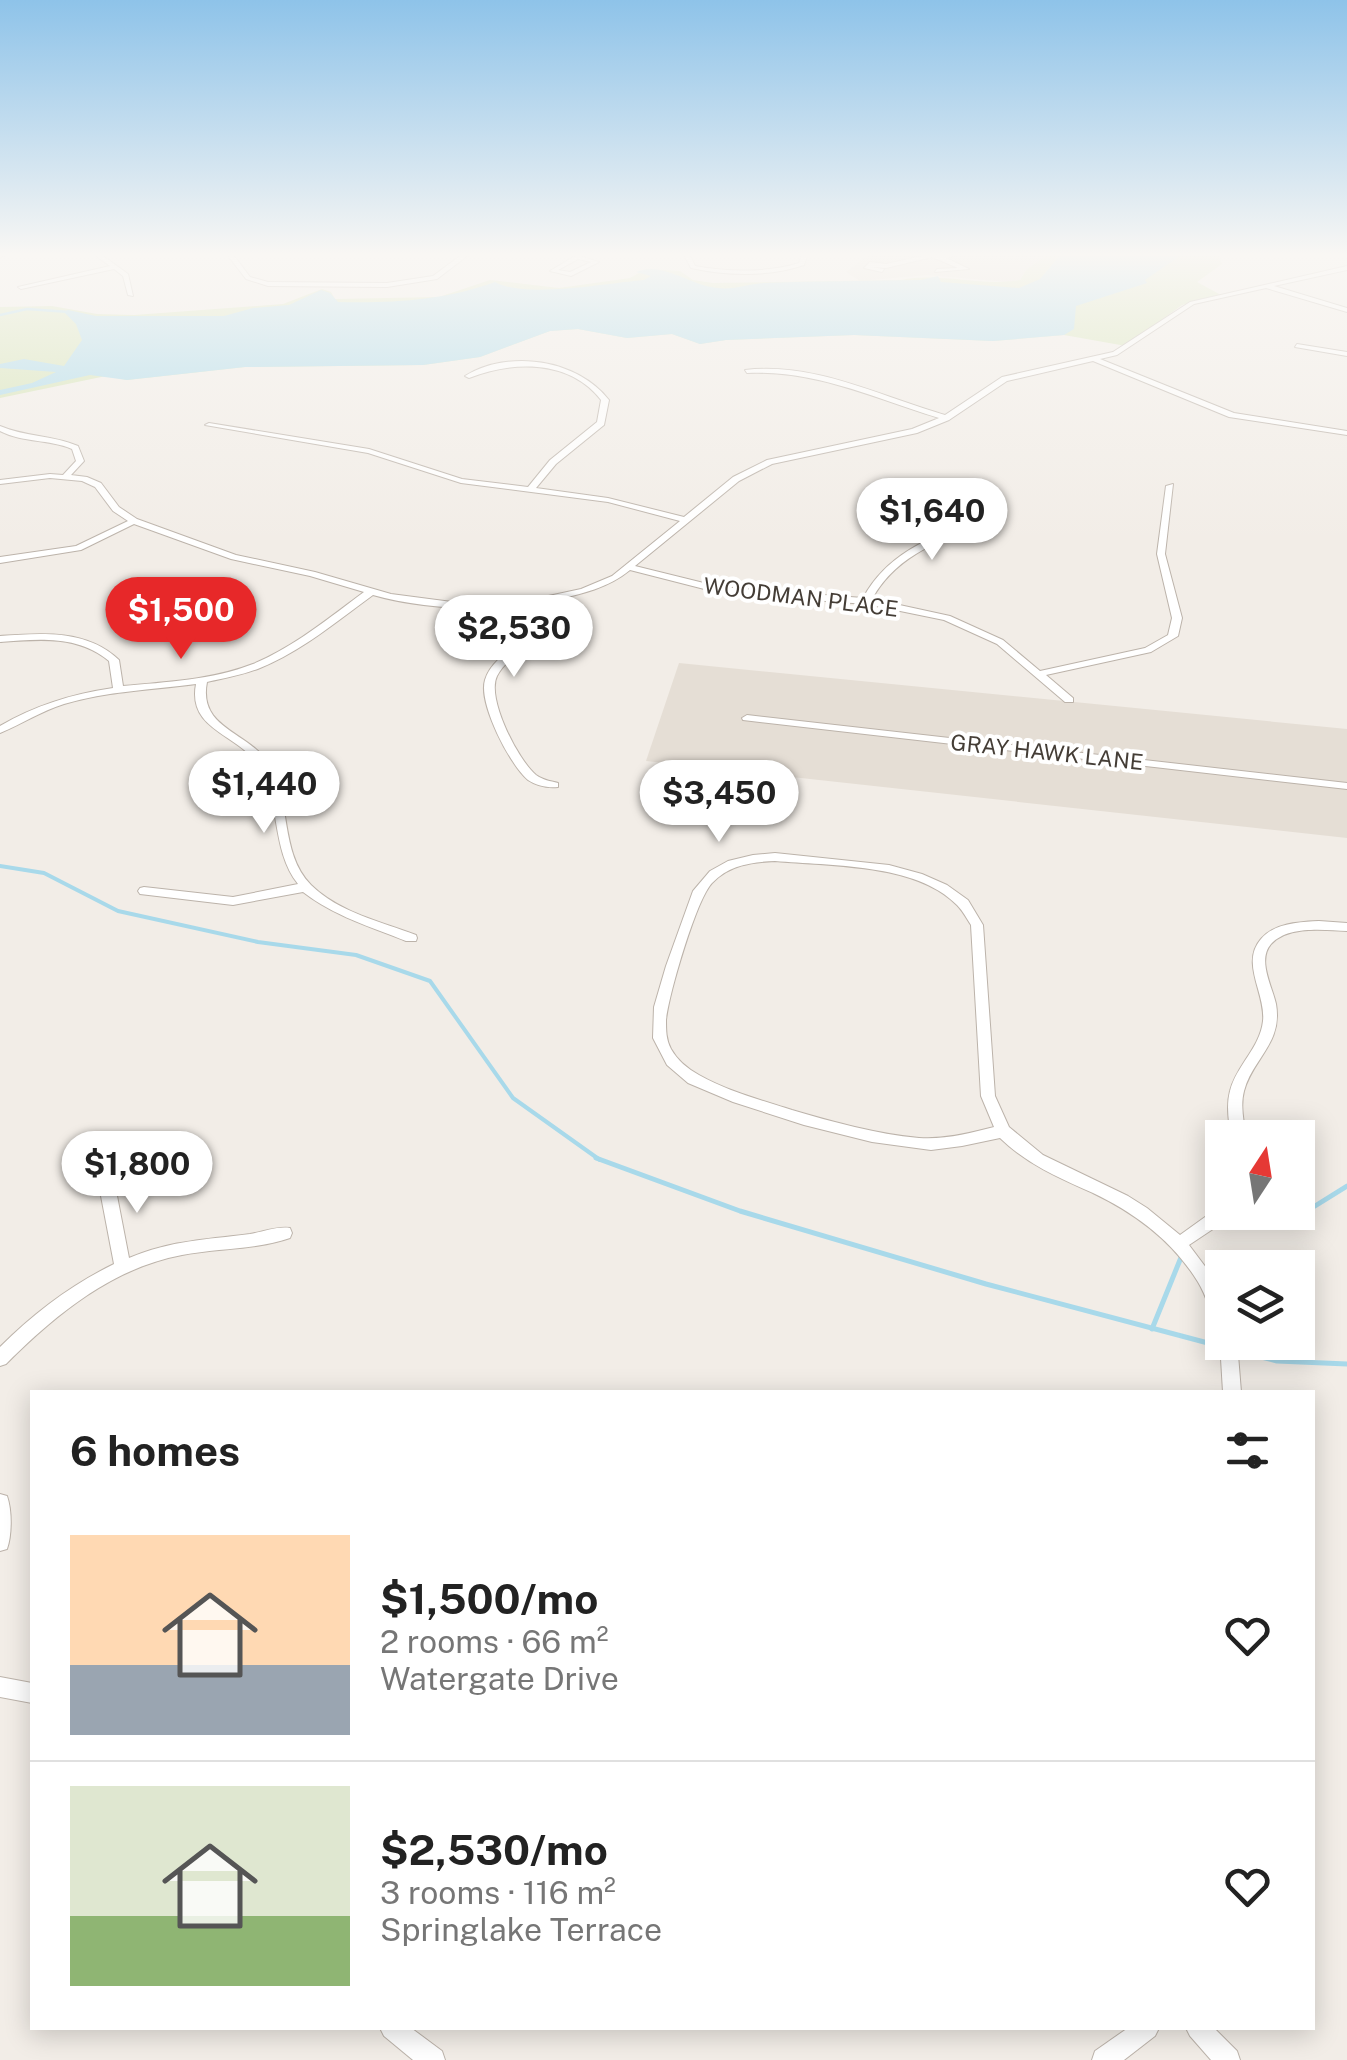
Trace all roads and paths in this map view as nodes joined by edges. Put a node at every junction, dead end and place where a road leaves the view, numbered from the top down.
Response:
1 (1124, 349) edge
2 (1317, 349) edge
3 (1347, 354) edge
4 (1096, 360) junction
5 (747, 370) dead end
6 (470, 376) dead end
7 (946, 418) junction
8 (1, 424) edge
9 (210, 425) dead end
10 (1347, 433) edge
11 (66, 476) junction
12 (0, 482) edge
13 (1170, 486) dead end
14 (530, 490) junction
15 (988, 518) dead end
16 (686, 520) junction
17 (134, 521) junction
18 (0, 560) edge
19 (628, 567) junction
20 (371, 592) junction
21 (550, 599) junction
22 (866, 601) junction
23 (0, 639) edge
24 (1038, 674) junction
25 (202, 680) junction
26 (118, 688) junction
27 (1069, 700) dead end
28 (747, 718) dead end
29 (0, 730) edge
30 (554, 785) dead end
31 (1347, 786) edge
32 (306, 887) junction
33 (144, 891) dead end
34 (1347, 927) edge
35 (411, 938) dead end
36 (1237, 1120) edge
37 (1003, 1131) junction
38 (105, 1175) dead end
39 (1205, 1226) edge
40 (284, 1233) dead end
41 (1179, 1244) junction
42 (123, 1266) junction
43 (1205, 1281) edge
44 (0, 1358) edge
45 (1229, 1360) edge
46 (1232, 1390) edge
47 (0, 1503) edge
48 (0, 1542) edge
49 (0, 1687) edge
50 (30, 1693) edge
51 (395, 2030) edge
52 (1143, 2030) edge
53 (1200, 2030) edge
54 (433, 2060) edge
55 (1104, 2060) edge
56 (1228, 2060) edge

1 - 4 street
2 - 3 street
4 - 7 street
4 - 10 street
5 - 7 street
6 - 14 street
7 - 16 street
8 - 11 street
9 - 14 street
11 - 12 street
11 - 17 street
13 - 24 street
14 - 16 street
15 - 22 street
16 - 19 street
17 - 18 street
17 - 20 street
19 - 21 street
19 - 22 street, WOODMAN PLACE
20 - 21 street
20 - 25 street
21 - 30 street
22 - 24 street, WOODMAN PLACE
23 - 26 street
24 - 27 street, WOODMAN PLACE
25 - 26 street
25 - 32 street
26 - 29 street
28 - 31 street, GRAY HAWK LANE
32 - 33 street
32 - 35 street
34 - 36 street
37 - 37 street
37 - 41 street
38 - 42 street
39 - 41 street
40 - 42 street
41 - 43 street
42 - 44 street
45 - 46 street
47 - 48 street
49 - 50 street
51 - 54 street
52 - 55 street
53 - 56 street

